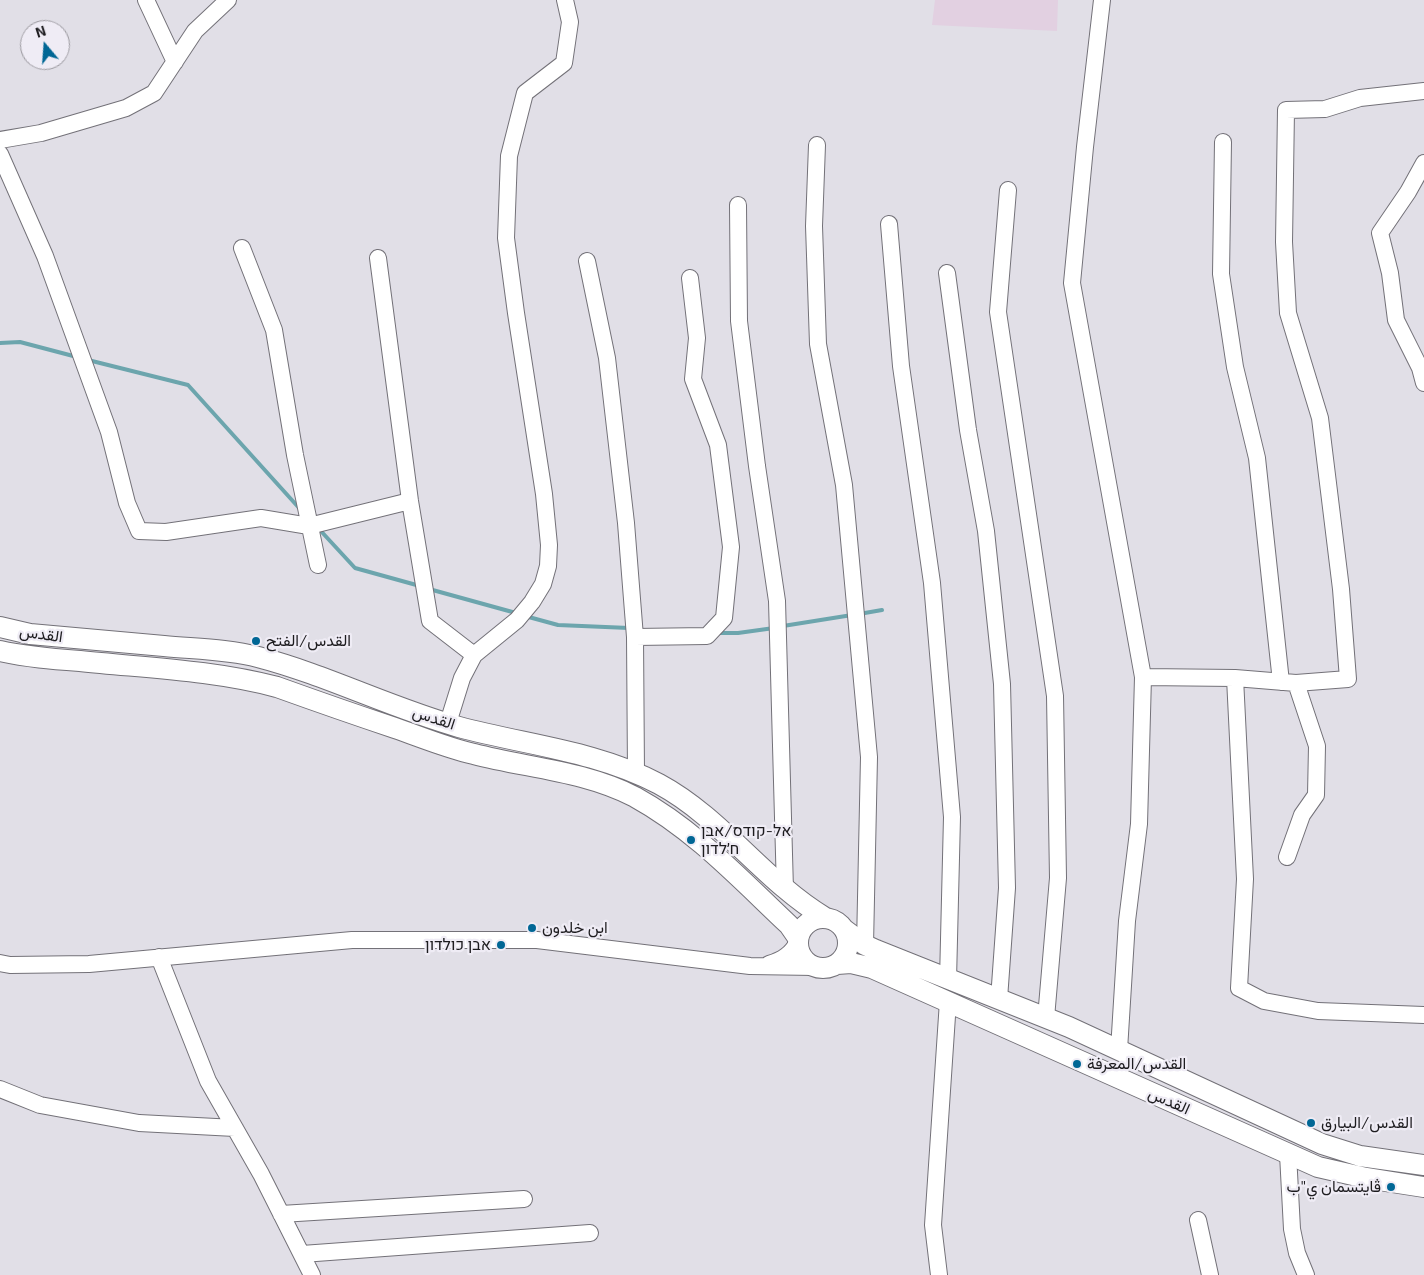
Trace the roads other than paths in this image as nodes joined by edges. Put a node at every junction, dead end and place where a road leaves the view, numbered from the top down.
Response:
1 (146, 0) edge
2 (228, 0) edge
3 (565, 0) edge
4 (1102, 0) edge
5 (175, 62) junction
6 (1424, 91) edge
7 (0, 140) edge
8 (1223, 142) dead end
9 (817, 145) dead end
10 (0, 154) edge
11 (1424, 163) edge
12 (1008, 190) dead end
13 (738, 205) dead end
14 (889, 224) dead end
15 (242, 248) dead end
16 (378, 258) dead end
17 (587, 261) dead end
18 (947, 273) dead end
19 (690, 278) dead end
20 (1424, 383) edge
21 (410, 501) junction
22 (309, 526) junction
23 (318, 565) dead end
24 (0, 627) edge
25 (635, 637) junction
26 (0, 650) edge
27 (474, 655) junction
28 (1143, 677) junction
29 (1235, 678) junction
30 (1288, 682) junction
31 (448, 723) junction
32 (636, 773) junction
33 (1286, 857) dead end
34 (785, 890) junction
35 (824, 917) junction
36 (846, 930) junction
37 (798, 940) junction
38 (865, 945) junction
39 (159, 957) junction
40 (0, 963) edge
41 (837, 964) junction
42 (762, 966) junction
43 (815, 967) junction
44 (948, 980) junction
45 (998, 999) junction
46 (948, 1001) junction
47 (1424, 1015) edge
48 (1046, 1018) junction
49 (1119, 1050) junction
50 (0, 1089) edge
51 (235, 1128) junction
52 (1288, 1154) junction
53 (1424, 1164) edge
54 (1424, 1187) edge
55 (524, 1199) dead end
56 (281, 1214) junction
57 (1198, 1220) dead end
58 (590, 1233) dead end
59 (302, 1254) junction
60 (312, 1275) edge
61 (938, 1275) edge
62 (1210, 1275) edge
63 (1306, 1275) edge

1 - 5 street
2 - 5 street
3 - 27 street
4 - 28 street
5 - 7 street
6 - 30 street
8 - 30 street
9 - 38 street
10 - 22 street
11 - 20 street
12 - 48 street
13 - 34 street
14 - 44 street
15 - 22 street
16 - 21 street
17 - 25 street
18 - 45 street
19 - 25 street
21 - 22 street
21 - 27 street
22 - 23 street
24 - 31 main road, القدس
25 - 32 street
26 - 37 main road, القدس
27 - 31 street
28 - 29 street
28 - 49 street
29 - 30 street
29 - 47 street
30 - 33 street
31 - 32 main road, القدس
32 - 34 main road, القدس
34 - 35 main road, القدس
35 - 36 main road
35 - 37 main road
36 - 38 main road, القدس
36 - 41 main road
37 - 42 street
37 - 43 main road
38 - 44 main road, القدس
39 - 40 street
39 - 42 street
39 - 51 street
41 - 43 main road
41 - 46 main road, القدس
42 - 43 street
44 - 45 main road, القدس
45 - 48 main road, القدس
46 - 52 main road, القدس
46 - 61 street
48 - 49 main road, القدس
49 - 53 main road, القدس
50 - 51 street
51 - 56 street
52 - 54 main road, القدس
52 - 63 street
55 - 56 street
56 - 59 street
57 - 62 street
58 - 59 street
59 - 60 street

